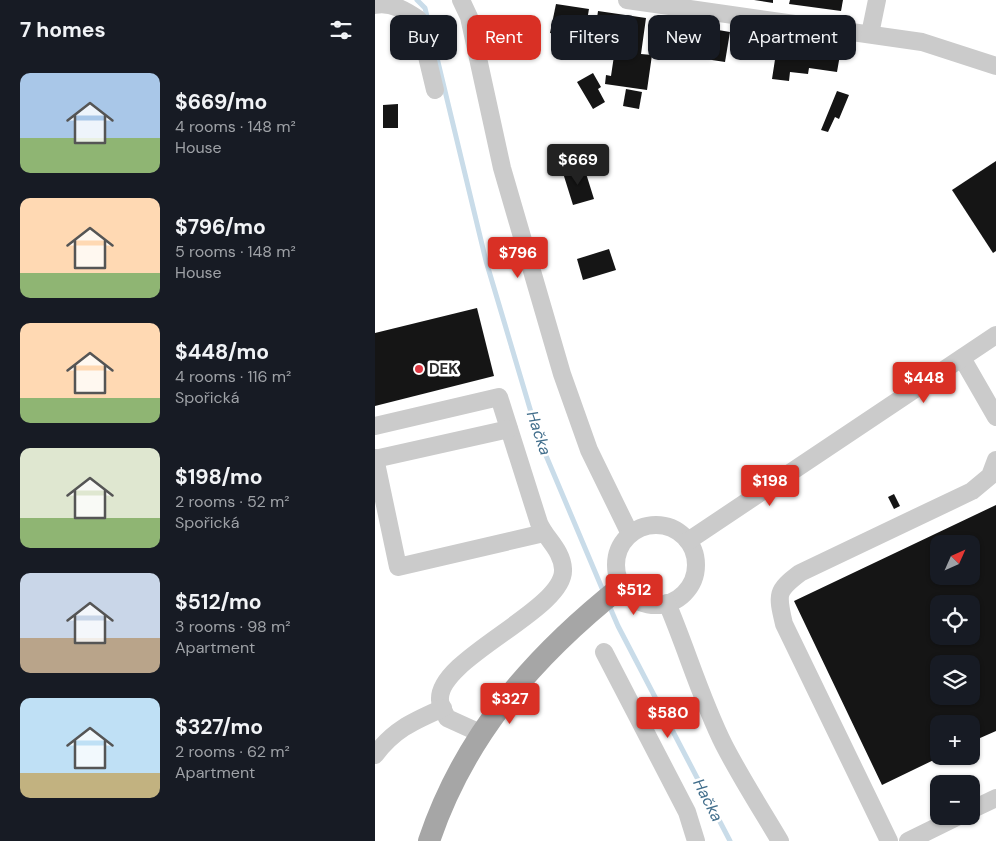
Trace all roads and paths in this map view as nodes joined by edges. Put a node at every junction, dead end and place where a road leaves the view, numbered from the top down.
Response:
1 (461, 0) edge
2 (627, 0) edge
3 (877, 0) edge
4 (375, 5) edge
5 (870, 34) junction
6 (996, 66) edge
7 (435, 90) dead end
8 (996, 335) edge
9 (962, 358) junction
10 (996, 417) edge
11 (375, 426) edge
12 (509, 429) junction
13 (375, 458) edge
14 (996, 460) edge
15 (544, 533) junction
16 (630, 534) junction
17 (688, 542) junction
18 (620, 587) junction
19 (667, 603) junction
20 (604, 652) dead end
21 (443, 708) junction
22 (480, 734) junction
23 (375, 755) edge
24 (996, 798) edge
25 (980, 806) edge
26 (941, 825) edge
27 (429, 841) edge
28 (696, 841) edge
29 (780, 841) edge
30 (889, 841) edge
31 (908, 841) edge

1 - 16 street
2 - 5 street
3 - 5 street
4 - 7 street
5 - 6 street
8 - 9 street
9 - 10 street
9 - 17 street
11 - 12 street
12 - 13 street
12 - 15 street
13 - 15 street
14 - 30 street
15 - 21 street
16 - 17 street
16 - 18 street
17 - 19 street
18 - 19 street
18 - 22 main road
19 - 29 street
20 - 28 street
21 - 22 street
21 - 23 street
22 - 27 main road
24 - 25 street
26 - 31 street

